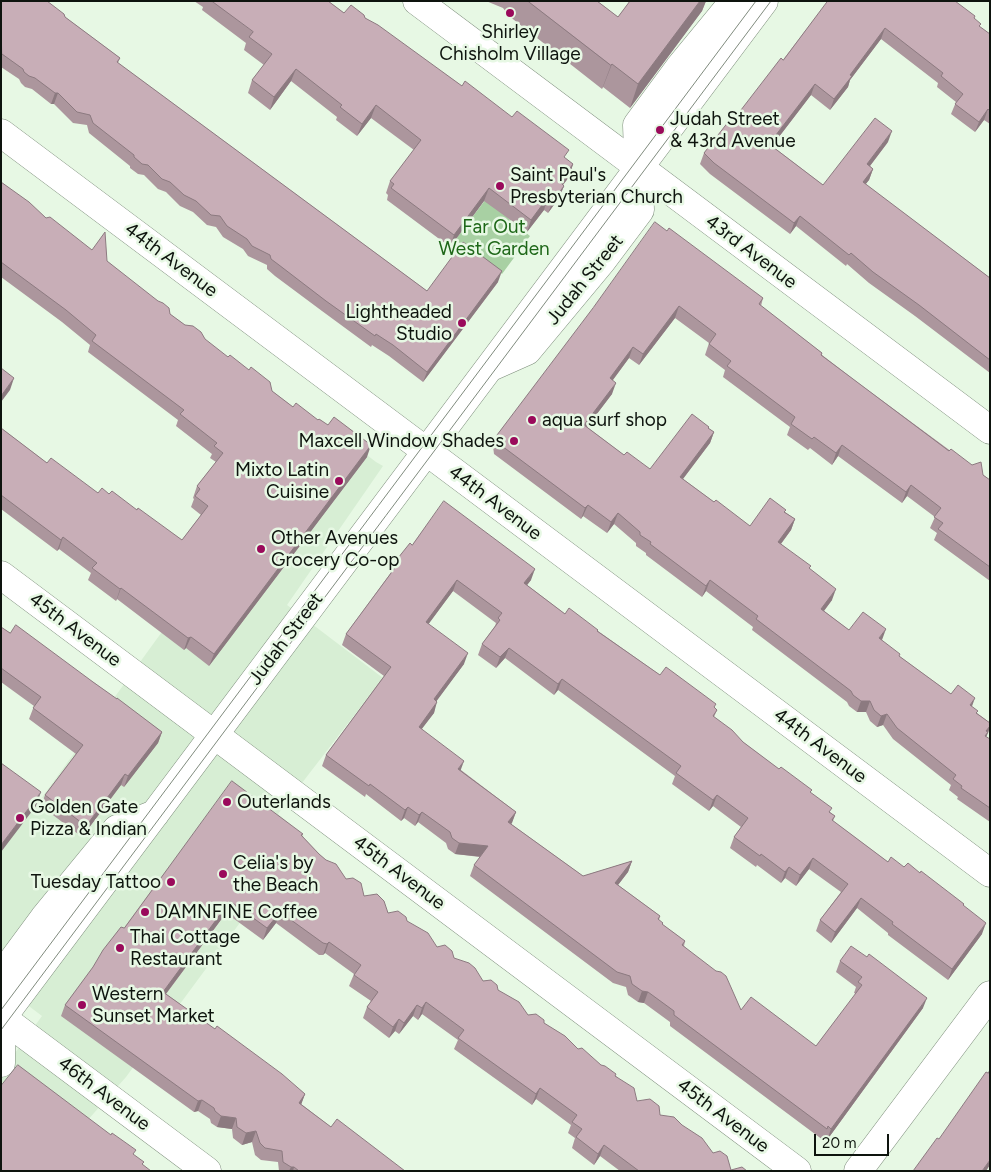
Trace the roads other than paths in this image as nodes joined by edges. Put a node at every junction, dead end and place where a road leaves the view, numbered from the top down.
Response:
1 (417, 1) edge
2 (734, 1) edge
3 (764, 1) edge
4 (1, 133) edge
5 (639, 167) junction
6 (990, 430) edge
7 (426, 452) junction
8 (1, 575) edge
9 (214, 734) junction
10 (990, 873) edge
11 (990, 995) edge
12 (2, 1018) edge
13 (1, 1063) edge
14 (207, 1171) edge
15 (797, 1171) edge
16 (858, 1171) edge

1 - 5 street, 43rd Avenue
2 - 5 street
3 - 5 street, Judah Street
4 - 7 street, 44th Avenue
5 - 6 street, 43rd Avenue
5 - 7 street, Judah Street
7 - 9 street, Judah Street
7 - 10 street, 44th Avenue
8 - 9 street, 45th Avenue
9 - 12 street, Judah Street
9 - 15 street, 45th Avenue
11 - 16 street
12 - 13 street
12 - 14 street, 46th Avenue

